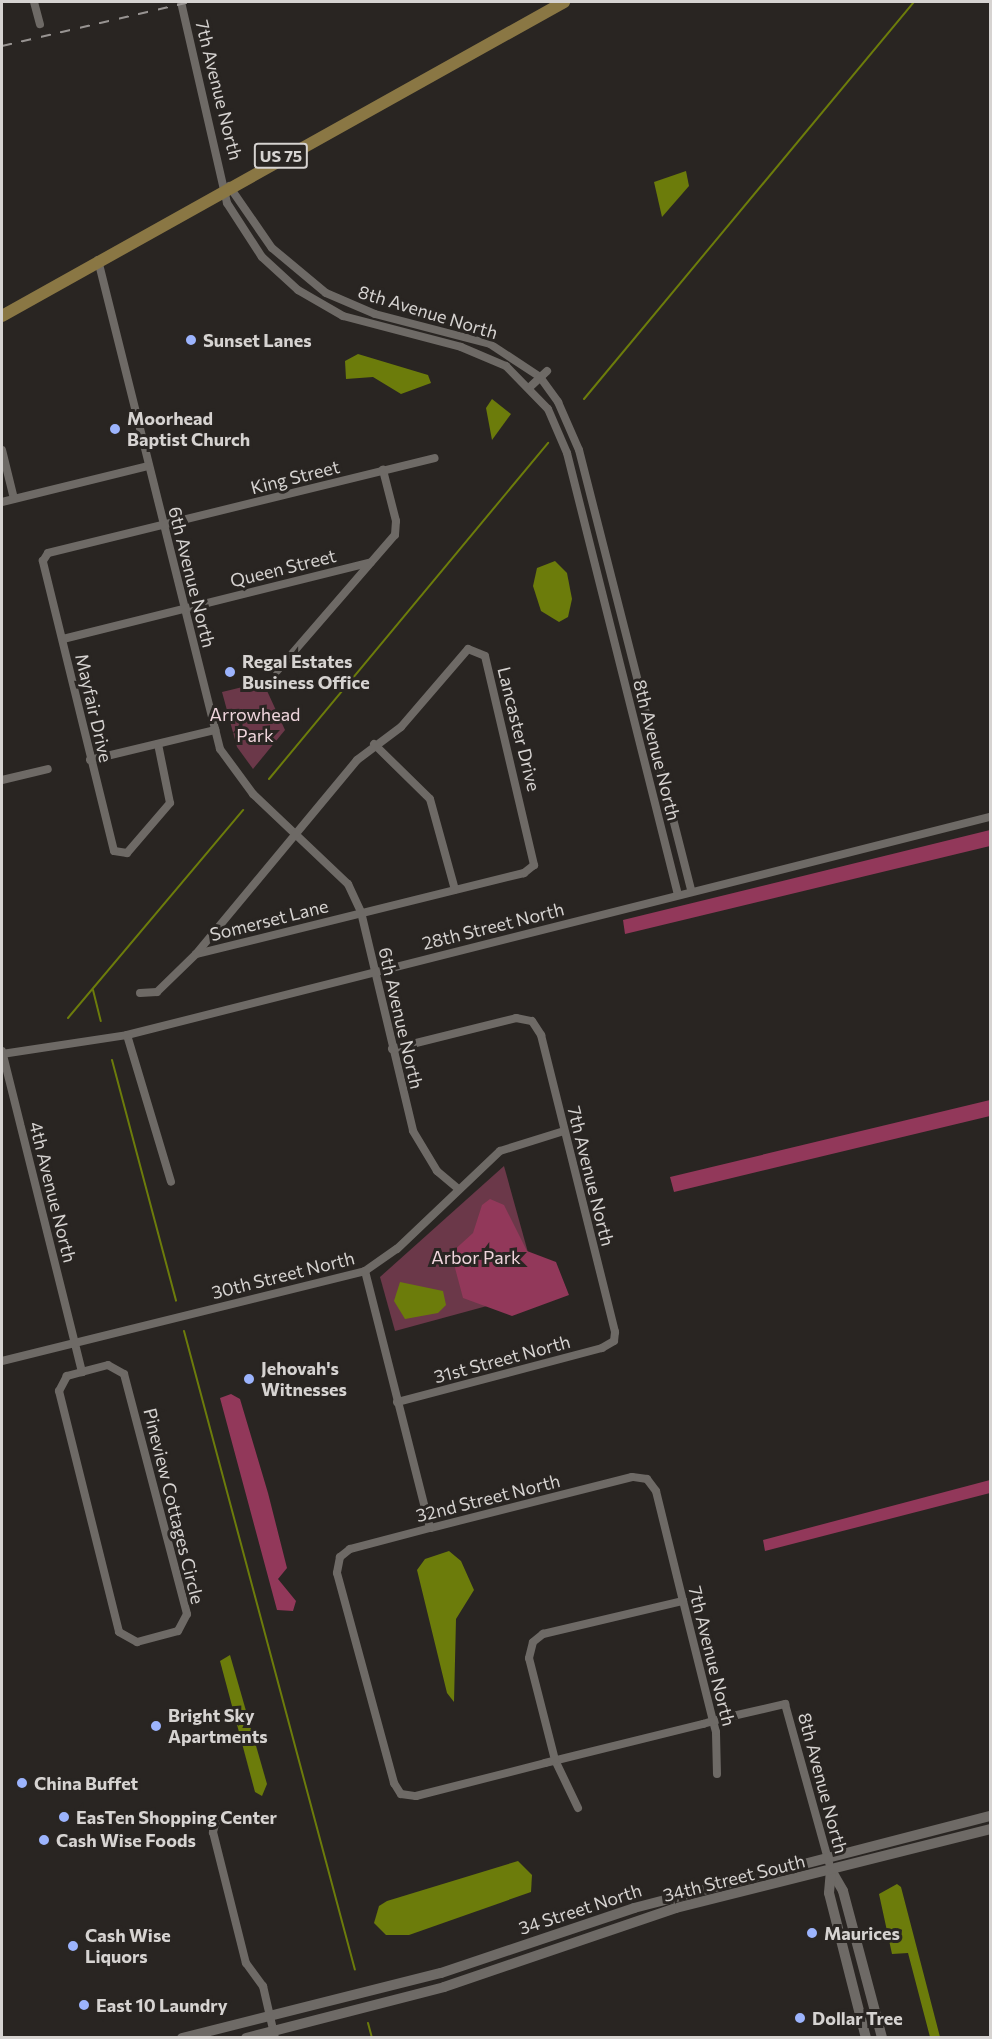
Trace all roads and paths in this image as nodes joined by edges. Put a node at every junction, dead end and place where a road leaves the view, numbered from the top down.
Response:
1 (34, 2) edge
2 (181, 2) edge
3 (564, 2) edge
4 (40, 24) dead end
5 (227, 185) junction
6 (98, 260) junction
7 (2, 316) edge
8 (547, 371) dead end
9 (540, 377) junction
10 (531, 386) junction
11 (2, 450) edge
12 (434, 458) dead end
13 (149, 466) junction
14 (383, 470) junction
15 (14, 499) junction
16 (2, 502) edge
17 (164, 525) junction
18 (371, 562) junction
19 (184, 607) junction
20 (63, 639) junction
21 (277, 671) dead end
22 (215, 730) junction
23 (158, 744) junction
24 (374, 744) junction
25 (90, 760) junction
26 (48, 769) dead end
27 (2, 780) edge
28 (990, 817) edge
29 (296, 832) junction
30 (455, 890) junction
31 (691, 891) junction
32 (678, 894) junction
33 (361, 912) junction
34 (196, 954) junction
35 (373, 972) junction
36 (140, 993) dead end
37 (127, 1035) junction
38 (392, 1050) junction
39 (2, 1052) edge
40 (564, 1131) junction
41 (171, 1182) dead end
42 (457, 1188) junction
43 (365, 1271) junction
44 (614, 1341) joint
45 (74, 1342) junction
46 (2, 1361) edge
47 (82, 1372) junction
48 (397, 1402) junction
49 (647, 1479) joint
50 (430, 1528) junction
51 (683, 1601) junction
52 (713, 1721) junction
53 (555, 1760) junction
54 (717, 1774) dead end
55 (578, 1808) dead end
56 (990, 1816) edge
57 (217, 1818) dead end
58 (990, 1829) edge
59 (828, 1858) junction
60 (831, 1870) junction
61 (270, 2015) junction
62 (274, 2034) edge
63 (182, 2037) edge
64 (246, 2037) edge
65 (866, 2037) edge
66 (882, 2037) edge

1 - 4 street
2 - 5 street, 7th Avenue North
3 - 5 main road, US 75
5 - 6 main road, US 75
5 - 9 street, 8th Avenue North
5 - 10 street, 8th Avenue North
6 - 7 main road, US 75
6 - 13 street, 6th Avenue North
8 - 9 street
9 - 10 street
9 - 31 street, 8th Avenue North
10 - 32 street, 8th Avenue North
11 - 15 street
12 - 14 street, King Street
13 - 15 street
13 - 17 street, 6th Avenue North
14 - 17 street, King Street
14 - 18 street
15 - 16 street
17 - 19 street, 6th Avenue North
17 - 20 street, Mayfair Drive
18 - 19 street, Queen Street
18 - 21 street
19 - 20 street, Queen Street
19 - 22 street, 6th Avenue North
20 - 25 street, Mayfair Drive
22 - 23 street
22 - 29 street, 6th Avenue North
23 - 25 street
23 - 25 street, Mayfair Drive
24 - 29 street, Lancaster Drive
24 - 30 street
24 - 30 street, Lancaster Drive
26 - 27 street
28 - 31 street, 28th Street North
29 - 33 street, 6th Avenue North
29 - 34 street, Somerset Lane
30 - 33 street, Lancaster Drive
31 - 32 street, 28th Street North
32 - 35 street, 28th Street North
33 - 34 street, Somerset Lane
33 - 35 street, 6th Avenue North
34 - 36 street
35 - 37 street, 28th Street North
35 - 38 street, 6th Avenue North
37 - 39 street, 28th Street North
37 - 41 street
38 - 40 street, 7th Avenue North
38 - 42 street, 6th Avenue North
39 - 45 street, 4th Avenue North
40 - 42 street, 30th Street North
40 - 44 street, 7th Avenue North
42 - 43 street, 30th Street North
43 - 45 street, 30th Street North
43 - 48 street
44 - 48 street, 31st Street North
45 - 46 street, 30th Street North
45 - 47 street
47 - 47 street, Pineview Cottages Circle
48 - 50 street
49 - 50 street, 32nd Street North
49 - 51 street, 7th Avenue North
50 - 53 street, 32nd Street North
51 - 52 street, 7th Avenue North
51 - 53 street
52 - 53 street
52 - 54 street, 7th Avenue North
52 - 59 street, 8th Avenue North
53 - 55 street
56 - 59 main road, 34 Street North
57 - 61 street
58 - 60 main road, 34th Street South
59 - 60 street, 8th Avenue North
59 - 61 main road, 34 Street North
60 - 62 main road, 34th Street South
60 - 65 main road
60 - 66 main road
61 - 62 street
61 - 63 main road, 34 Street North
62 - 64 main road, 34th Street South

